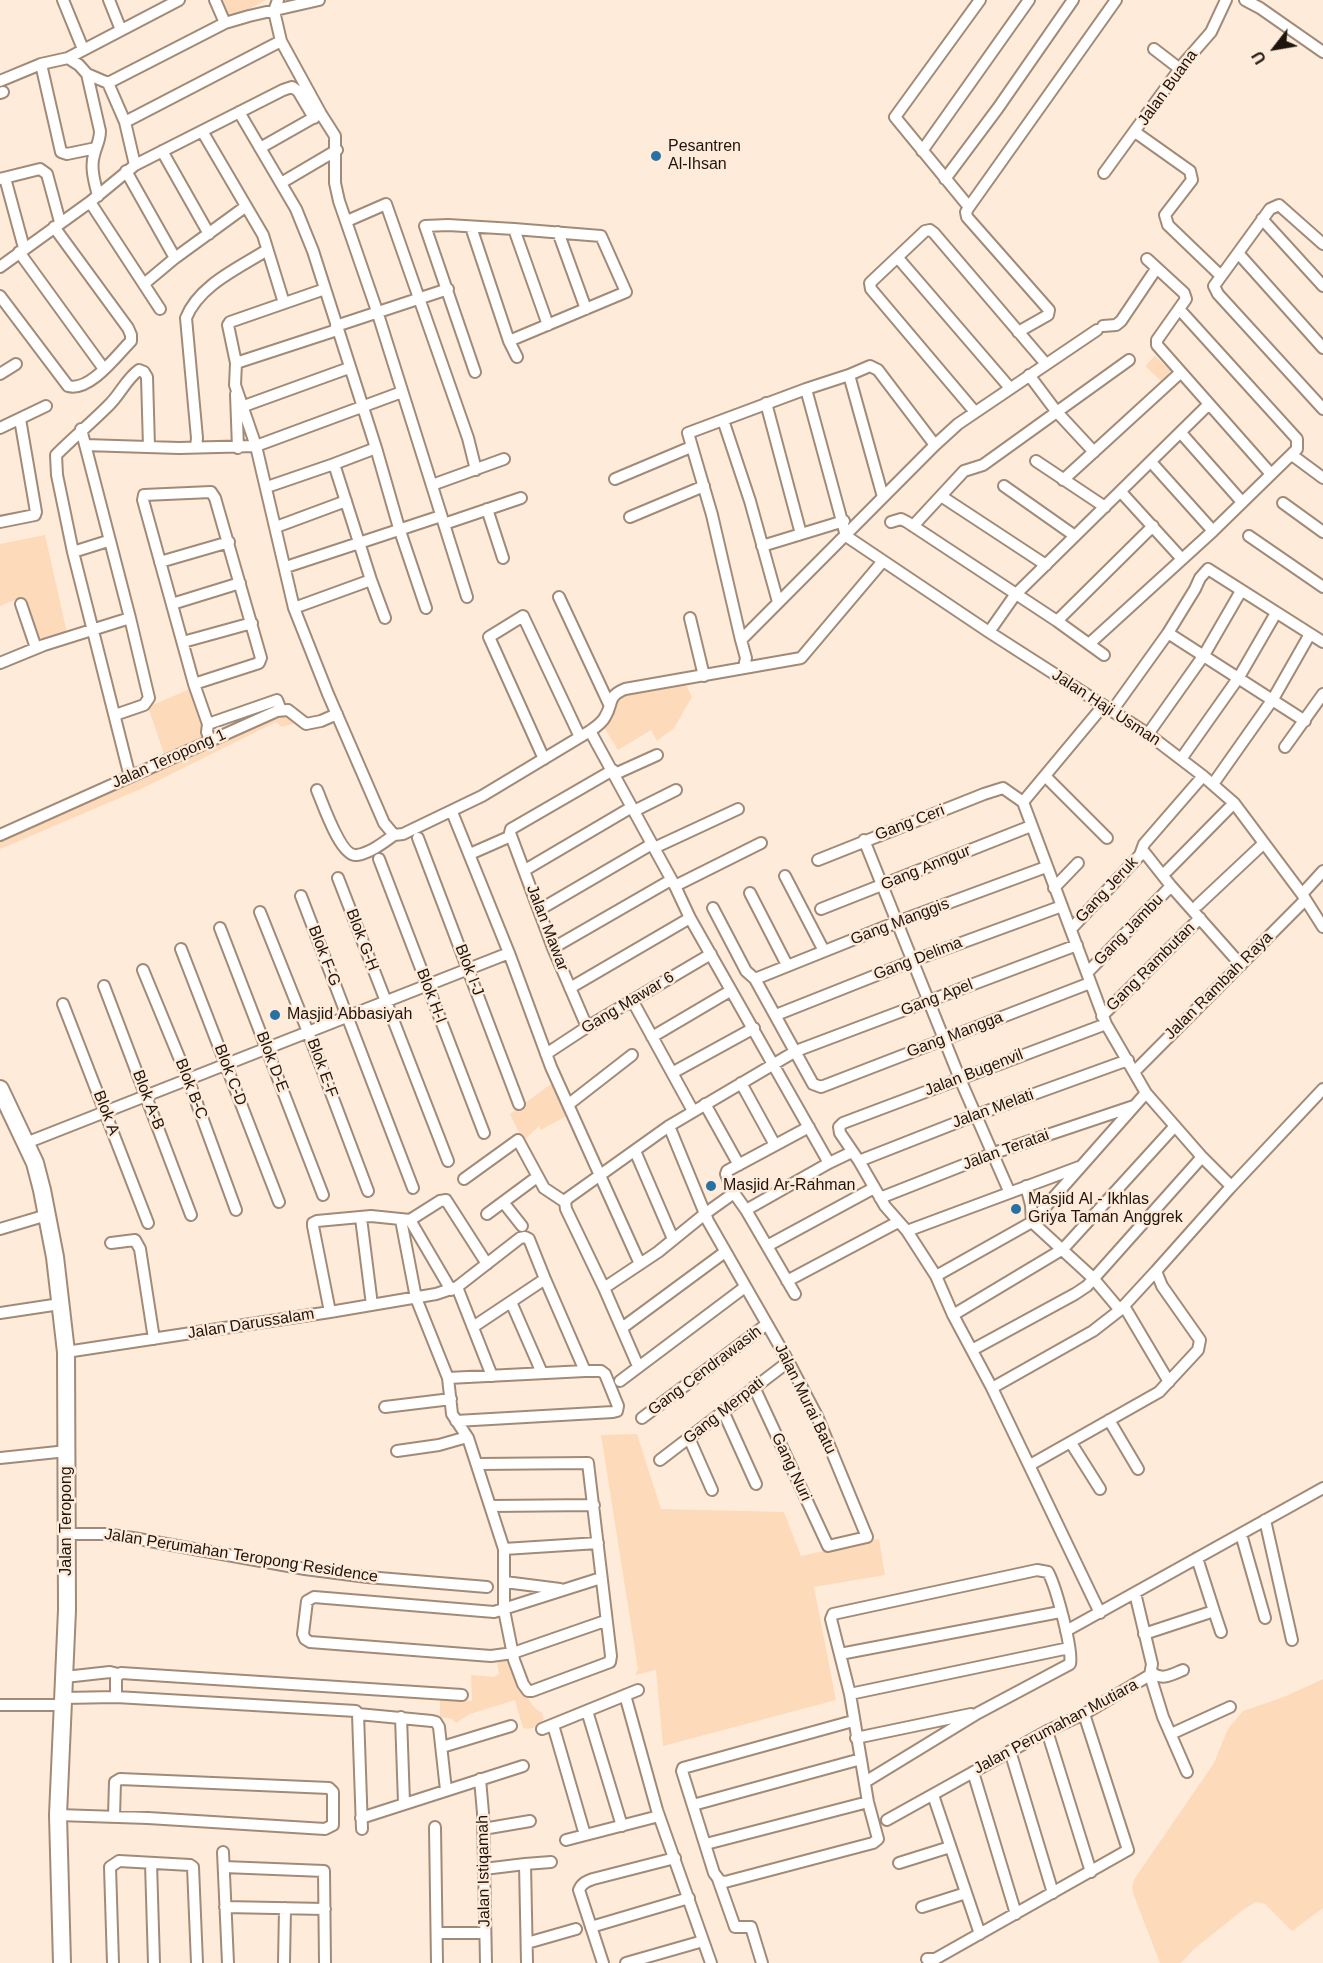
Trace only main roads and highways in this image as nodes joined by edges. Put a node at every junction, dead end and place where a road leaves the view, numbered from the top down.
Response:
1 (0, 1089) edge
2 (62, 1963) edge

1 - 2 main road, Jalan Teropong

